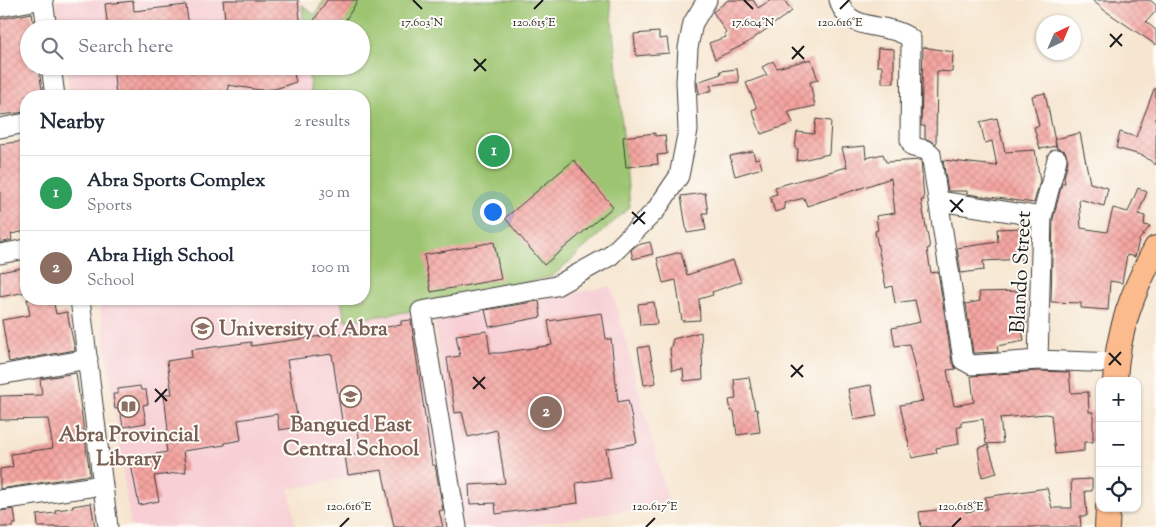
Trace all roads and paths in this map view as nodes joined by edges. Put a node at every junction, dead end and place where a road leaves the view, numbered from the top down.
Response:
1 (38, 0) edge
2 (43, 0) edge
3 (707, 0) edge
4 (839, 0) edge
5 (0, 7) edge
6 (46, 20) edge
7 (52, 75) edge
8 (54, 90) edge
9 (20, 124) edge
10 (0, 128) edge
11 (1057, 159) dead end
12 (938, 200) junction
13 (1042, 217) junction
14 (1156, 248) edge
15 (20, 250) edge
16 (0, 254) edge
17 (81, 305) edge
18 (88, 359) junction
19 (1038, 360) junction
20 (1115, 372) edge
21 (0, 375) edge
22 (103, 485) junction
23 (0, 500) edge
24 (1108, 512) edge
25 (108, 527) edge
26 (456, 527) edge
27 (1107, 527) edge

1 - 5 street
2 - 6 street
3 - 26 street
4 - 12 street
7 - 8 street
9 - 10 street
11 - 13 street, Blando Street
12 - 13 street
12 - 19 street
13 - 19 street, Blando Street
14 - 20 main road
15 - 16 street
17 - 18 street
18 - 21 street
18 - 22 street
19 - 20 street
22 - 23 street
22 - 25 street
24 - 27 main road

